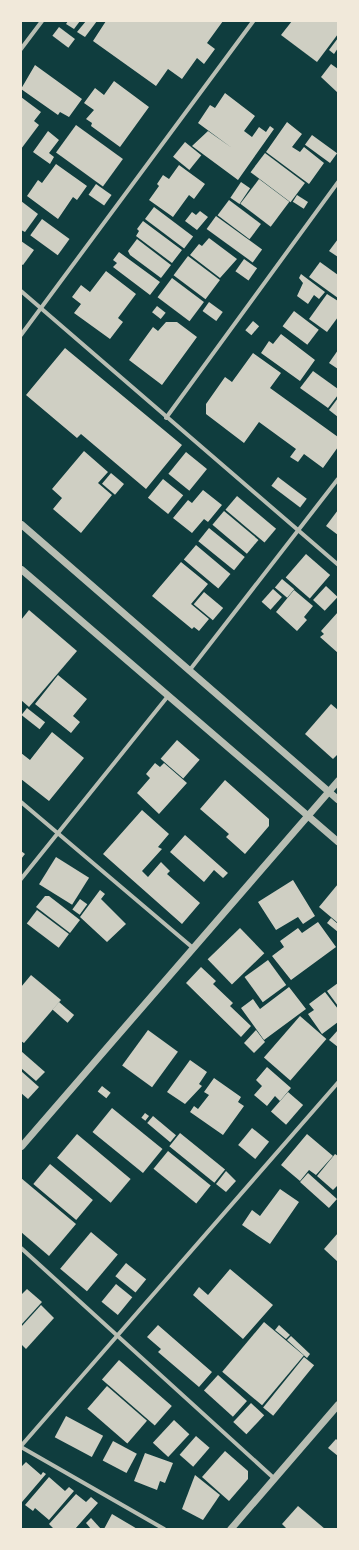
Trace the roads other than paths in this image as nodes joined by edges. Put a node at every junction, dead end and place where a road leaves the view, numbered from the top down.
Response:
1 (42, 21) edge
2 (252, 21) edge
3 (21, 49) edge
4 (338, 182) edge
5 (21, 291) edge
6 (40, 308) junction
7 (21, 335) edge
8 (166, 418) junction
9 (338, 479) edge
10 (21, 524) edge
11 (298, 531) junction
12 (338, 565) edge
13 (21, 569) edge
14 (189, 671) junction
15 (168, 696) junction
16 (338, 780) edge
17 (328, 792) junction
18 (338, 800) edge
19 (21, 802) edge
20 (307, 815) junction
21 (58, 833) junction
22 (338, 842) edge
23 (21, 879) edge
24 (193, 948) junction
25 (338, 1082) edge
26 (21, 1146) edge
27 (21, 1248) edge
28 (119, 1335) junction
29 (338, 1404) edge
30 (21, 1447) edge
31 (274, 1478) junction
32 (164, 1529) edge
33 (230, 1529) edge

1 - 3 street
2 - 6 street
4 - 8 street
5 - 6 street
6 - 7 street
6 - 8 street
8 - 11 street
9 - 11 street
10 - 14 street
11 - 12 street
11 - 14 street
13 - 15 street
14 - 17 street
15 - 20 street
15 - 21 street
16 - 17 street
17 - 18 street
17 - 20 street
19 - 21 street
20 - 22 street
20 - 24 street
21 - 23 street
21 - 24 street
24 - 26 street
25 - 28 street
27 - 28 street
28 - 30 street
28 - 31 street
29 - 31 street
30 - 32 street
31 - 33 street

